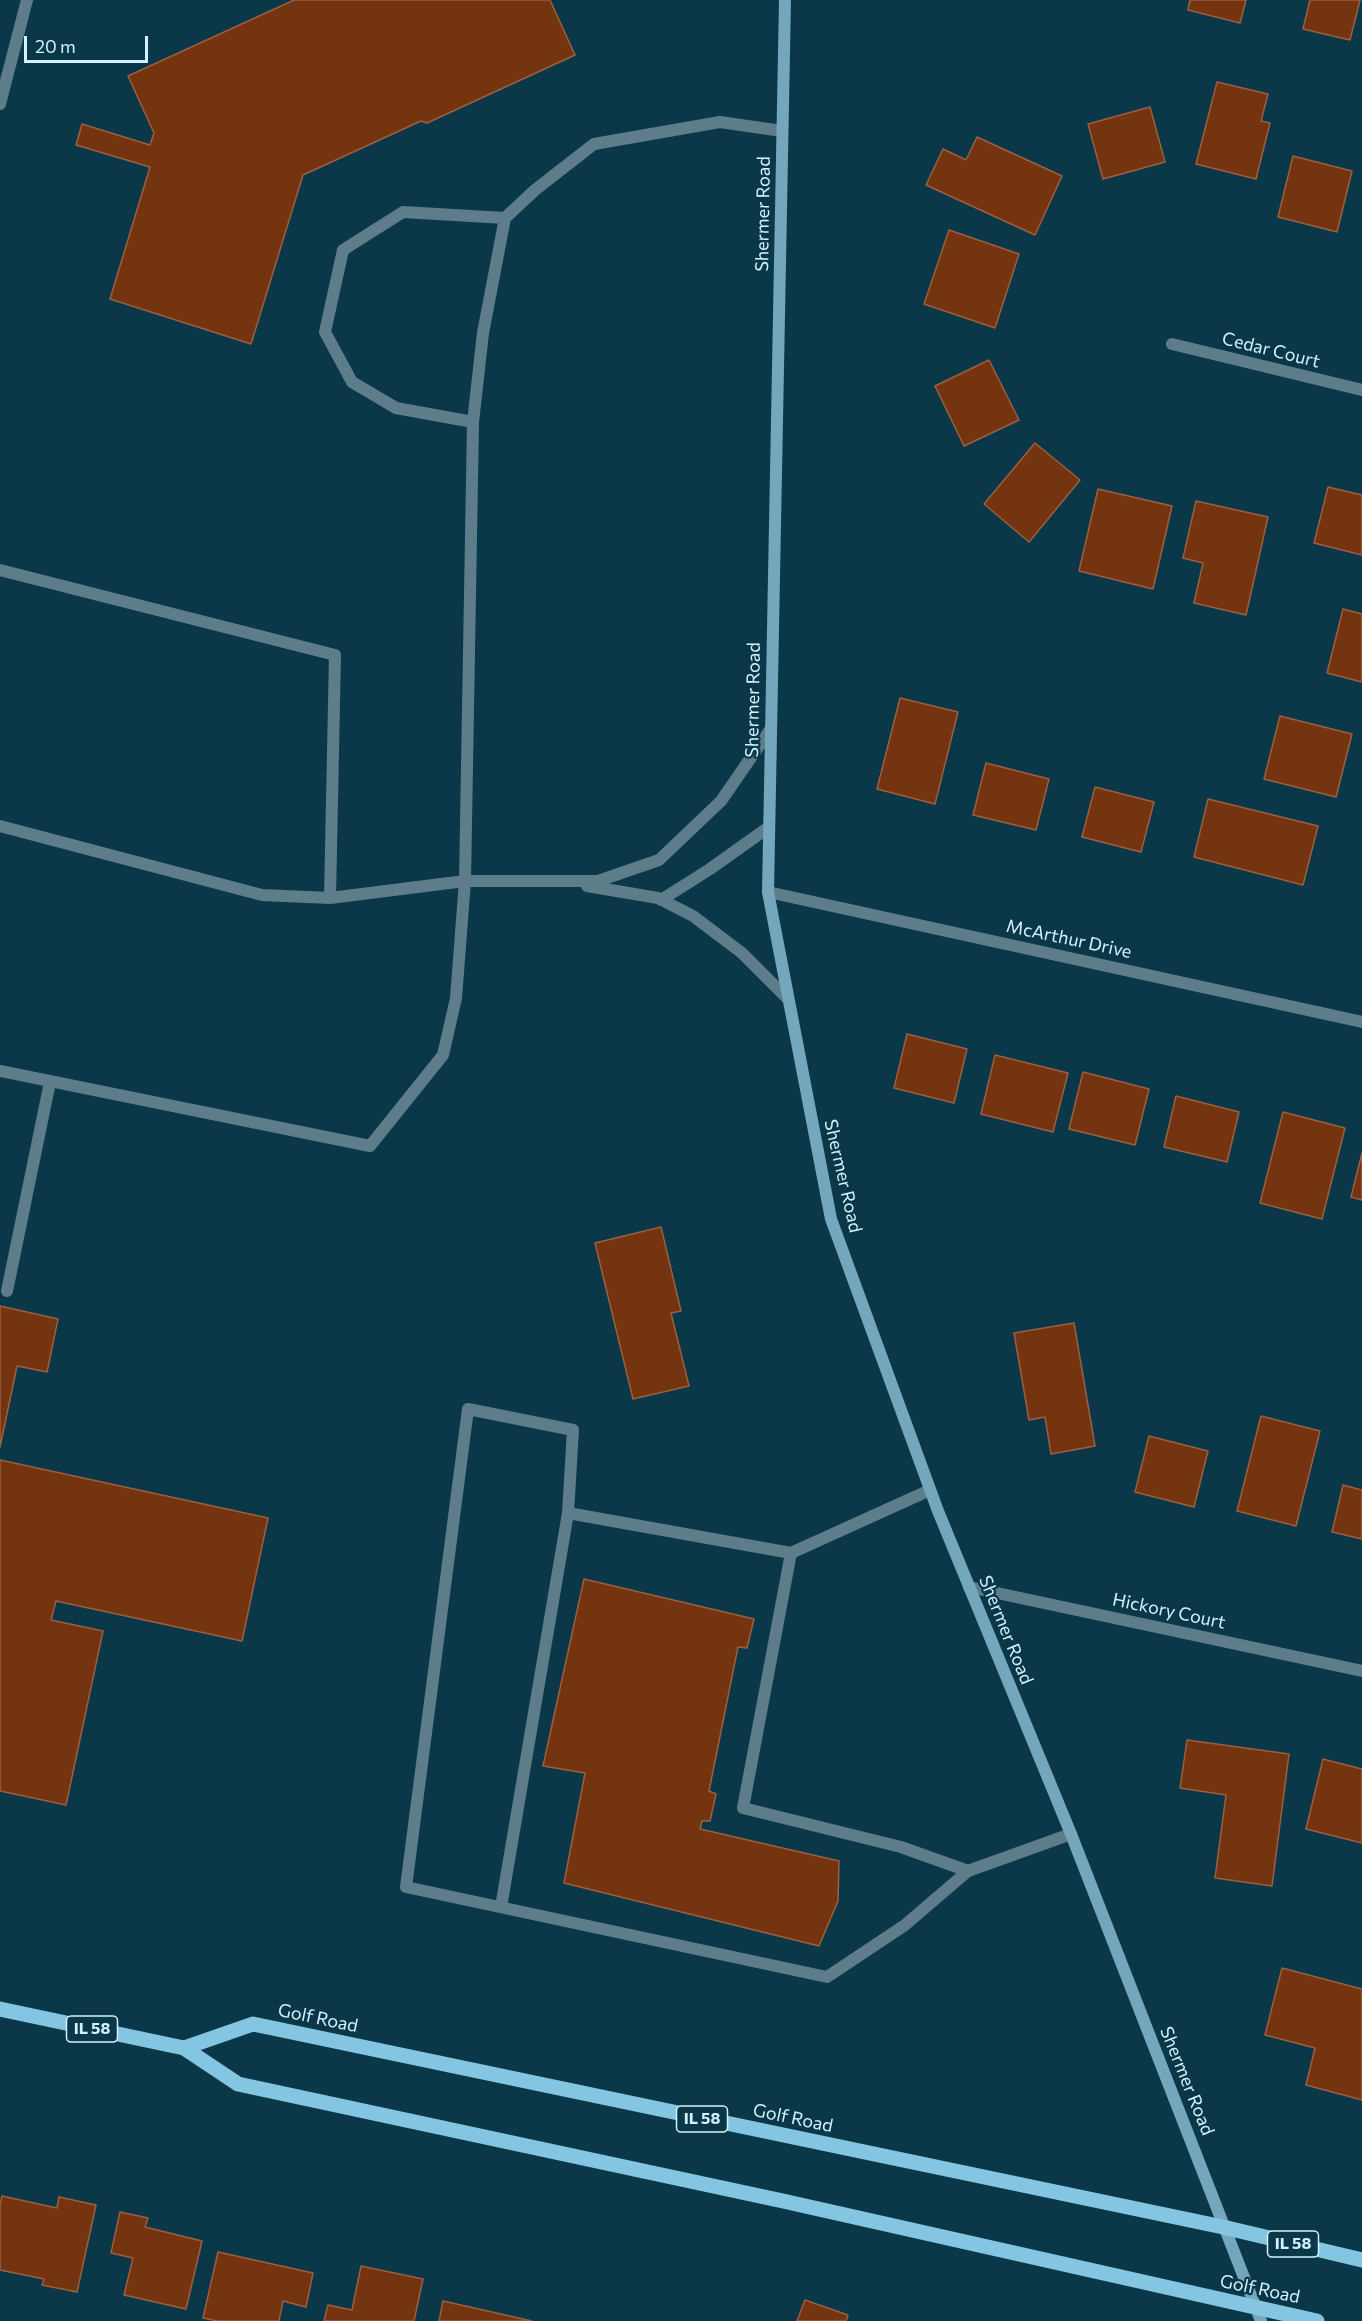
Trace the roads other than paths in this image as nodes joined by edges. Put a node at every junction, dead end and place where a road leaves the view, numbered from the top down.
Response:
1 (27, 0) edge
2 (785, 0) edge
3 (0, 104) edge
4 (782, 131) junction
5 (505, 218) junction
6 (1172, 344) dead end
7 (1362, 390) edge
8 (473, 422) junction
9 (0, 570) edge
10 (770, 730) junction
11 (0, 826) edge
12 (769, 827) junction
13 (465, 881) junction
14 (556, 881) junction
15 (768, 892) junction
16 (330, 898) junction
17 (661, 900) junction
18 (788, 999) junction
19 (1362, 1022) edge
20 (0, 1071) edge
21 (50, 1082) junction
22 (7, 1291) dead end
23 (930, 1490) junction
24 (568, 1513) junction
25 (791, 1553) junction
26 (969, 1587) junction
27 (1362, 1671) edge
28 (1071, 1834) junction
29 (968, 1871) junction
30 (501, 1907) junction
31 (0, 2009) edge
32 (184, 2048) junction
33 (1223, 2227) junction
34 (1362, 2260) edge
35 (1258, 2314) edge
36 (1317, 2321) edge

1 - 3 street
2 - 4 main road, Shermer Road
4 - 5 street
4 - 10 main road, Shermer Road
5 - 8 street
5 - 8 street
6 - 7 street, Cedar Court
8 - 13 street
9 - 16 street
10 - 12 main road, Shermer Road
10 - 14 street
11 - 16 street
12 - 15 main road, Shermer Road
12 - 17 street
13 - 14 street
13 - 16 street
13 - 21 street
14 - 17 street
15 - 18 main road, Shermer Road
15 - 19 street, McArthur Drive
17 - 18 street
18 - 23 main road, Shermer Road
20 - 21 street
21 - 22 street
23 - 25 street
23 - 26 main road, Shermer Road
24 - 25 street
24 - 30 street
24 - 30 street
25 - 29 street
26 - 27 street, Hickory Court
26 - 28 main road, Shermer Road
28 - 29 street
28 - 33 main road, Shermer Road
29 - 30 street
31 - 32 main road, Golf Road / IL 58
32 - 33 main road, Golf Road / IL 58
32 - 35 main road, Golf Road / IL 58
33 - 34 main road, Golf Road / IL 58
33 - 35 main road, Shermer Road
35 - 36 main road, Golf Road / IL 58

